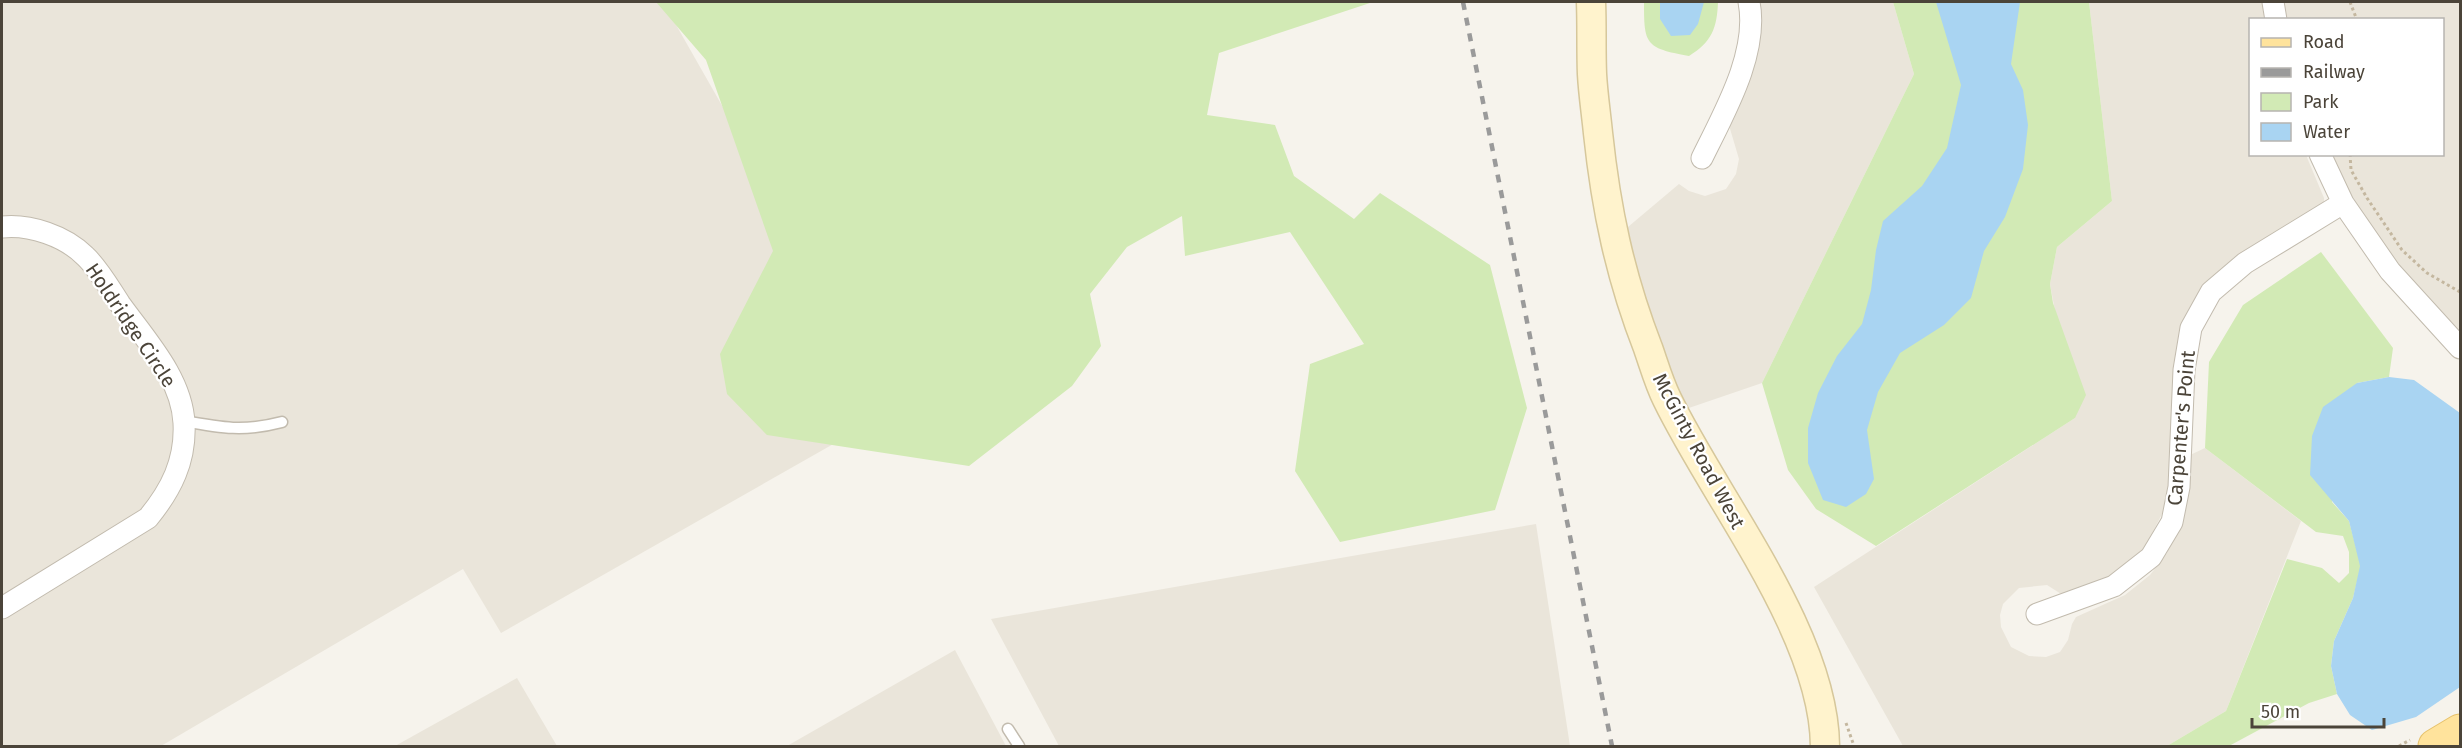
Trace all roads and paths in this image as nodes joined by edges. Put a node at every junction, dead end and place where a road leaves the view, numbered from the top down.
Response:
1 (1591, 2) edge
2 (1749, 2) edge
3 (2273, 2) edge
4 (2350, 2) edge
5 (2276, 18) edge
6 (2356, 18) edge
7 (2321, 156) edge
8 (2350, 156) edge
9 (1702, 158) dead end
10 (2343, 203) junction
11 (2, 227) edge
12 (2460, 292) edge
13 (2460, 348) edge
14 (184, 421) junction
15 (282, 422) dead end
16 (2, 608) edge
17 (2037, 614) dead end
18 (1844, 717) dead end
19 (1008, 729) dead end
20 (2460, 731) edge
21 (1019, 747) edge
22 (1825, 747) edge
23 (1854, 747) edge
24 (2434, 747) edge

1 - 22 main road, McGinty Road West
2 - 9 street
3 - 5 street
4 - 6 path
7 - 10 street
8 - 12 path
10 - 13 street
10 - 17 street, Carpenter's Point
11 - 14 street, Holdridge Circle
14 - 15 lane
14 - 16 street, Holdridge Circle
18 - 23 path
19 - 21 lane
20 - 24 main road

